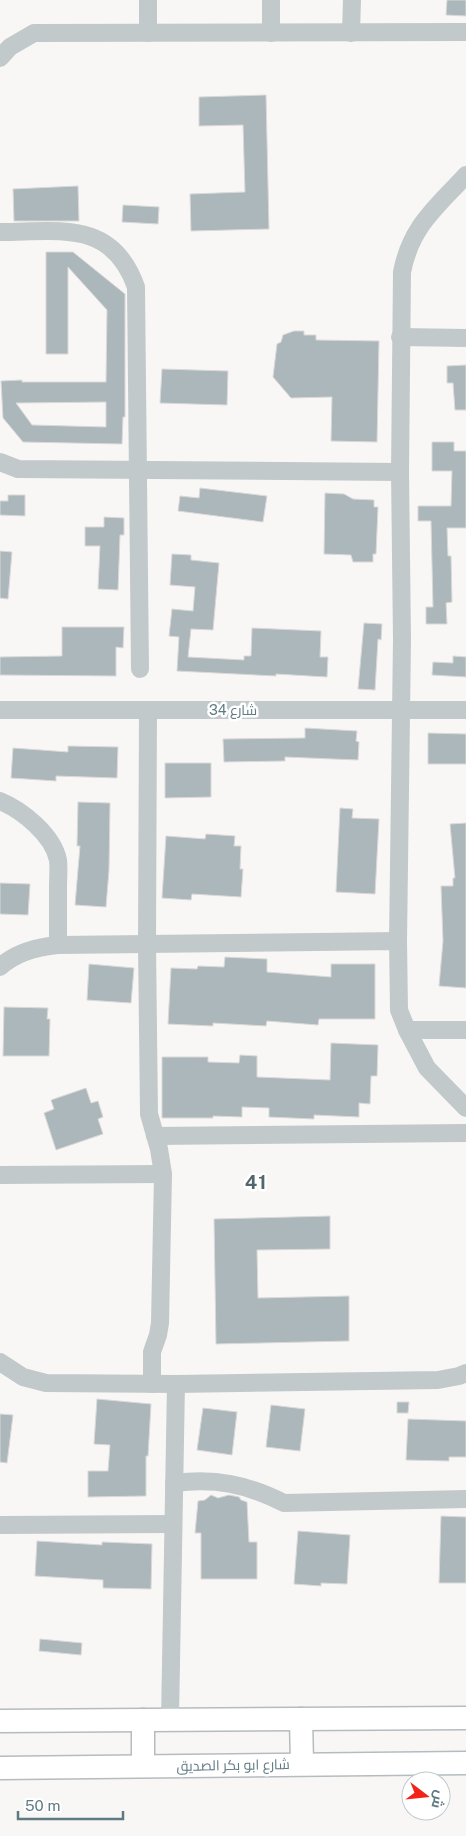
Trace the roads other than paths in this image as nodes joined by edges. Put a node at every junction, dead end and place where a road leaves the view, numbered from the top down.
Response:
1 (148, 0) edge
2 (272, 0) edge
3 (352, 0) edge
4 (466, 32) edge
5 (148, 33) junction
6 (271, 33) junction
7 (351, 33) junction
8 (0, 58) edge
9 (466, 174) edge
10 (0, 232) edge
11 (400, 337) junction
12 (466, 338) edge
13 (0, 462) edge
14 (139, 470) junction
15 (400, 472) junction
16 (140, 669) dead end
17 (0, 710) edge
18 (148, 710) junction
19 (401, 710) junction
20 (466, 710) edge
21 (0, 801) edge
22 (398, 941) junction
23 (147, 944) junction
24 (58, 945) junction
25 (0, 967) edge
26 (407, 1030) junction
27 (466, 1030) edge
28 (466, 1108) edge
29 (466, 1132) edge
30 (155, 1136) junction
31 (163, 1174) junction
32 (0, 1175) edge
33 (0, 1362) edge
34 (466, 1373) edge
35 (152, 1384) junction
36 (176, 1384) junction
37 (174, 1483) junction
38 (466, 1499) edge
39 (173, 1524) junction
40 (0, 1525) edge
41 (466, 1718) edge
42 (301, 1719) junction
43 (143, 1720) junction
44 (170, 1720) junction
45 (0, 1721) edge
46 (466, 1762) edge
47 (302, 1764) junction
48 (143, 1766) junction
49 (0, 1768) edge

1 - 5 street
2 - 6 street
3 - 7 street
4 - 7 street
5 - 6 street
5 - 8 street
6 - 7 street
9 - 11 street
10 - 14 street
11 - 12 street
11 - 15 street
13 - 14 street
14 - 15 street
14 - 16 street
15 - 19 street
17 - 18 street, شارع 34
18 - 19 street, شارع 34
18 - 23 street
19 - 20 street, شارع 34
19 - 22 street
21 - 24 street
22 - 23 street
22 - 26 street
23 - 24 street
23 - 30 street
24 - 25 street
26 - 27 street
26 - 28 street
29 - 30 street
30 - 31 street
31 - 32 street
31 - 35 street
33 - 35 street
34 - 36 street
35 - 36 street
36 - 37 street
37 - 38 street
37 - 39 street
39 - 40 street
39 - 44 street
41 - 42 main road
42 - 44 main road
42 - 47 main road
43 - 44 main road
43 - 45 main road
43 - 48 main road
46 - 47 main road, شارع ابو بكر الصديق
47 - 48 main road, شارع ابو بكر الصديق
48 - 49 main road, شارع ابو بكر الصديق

